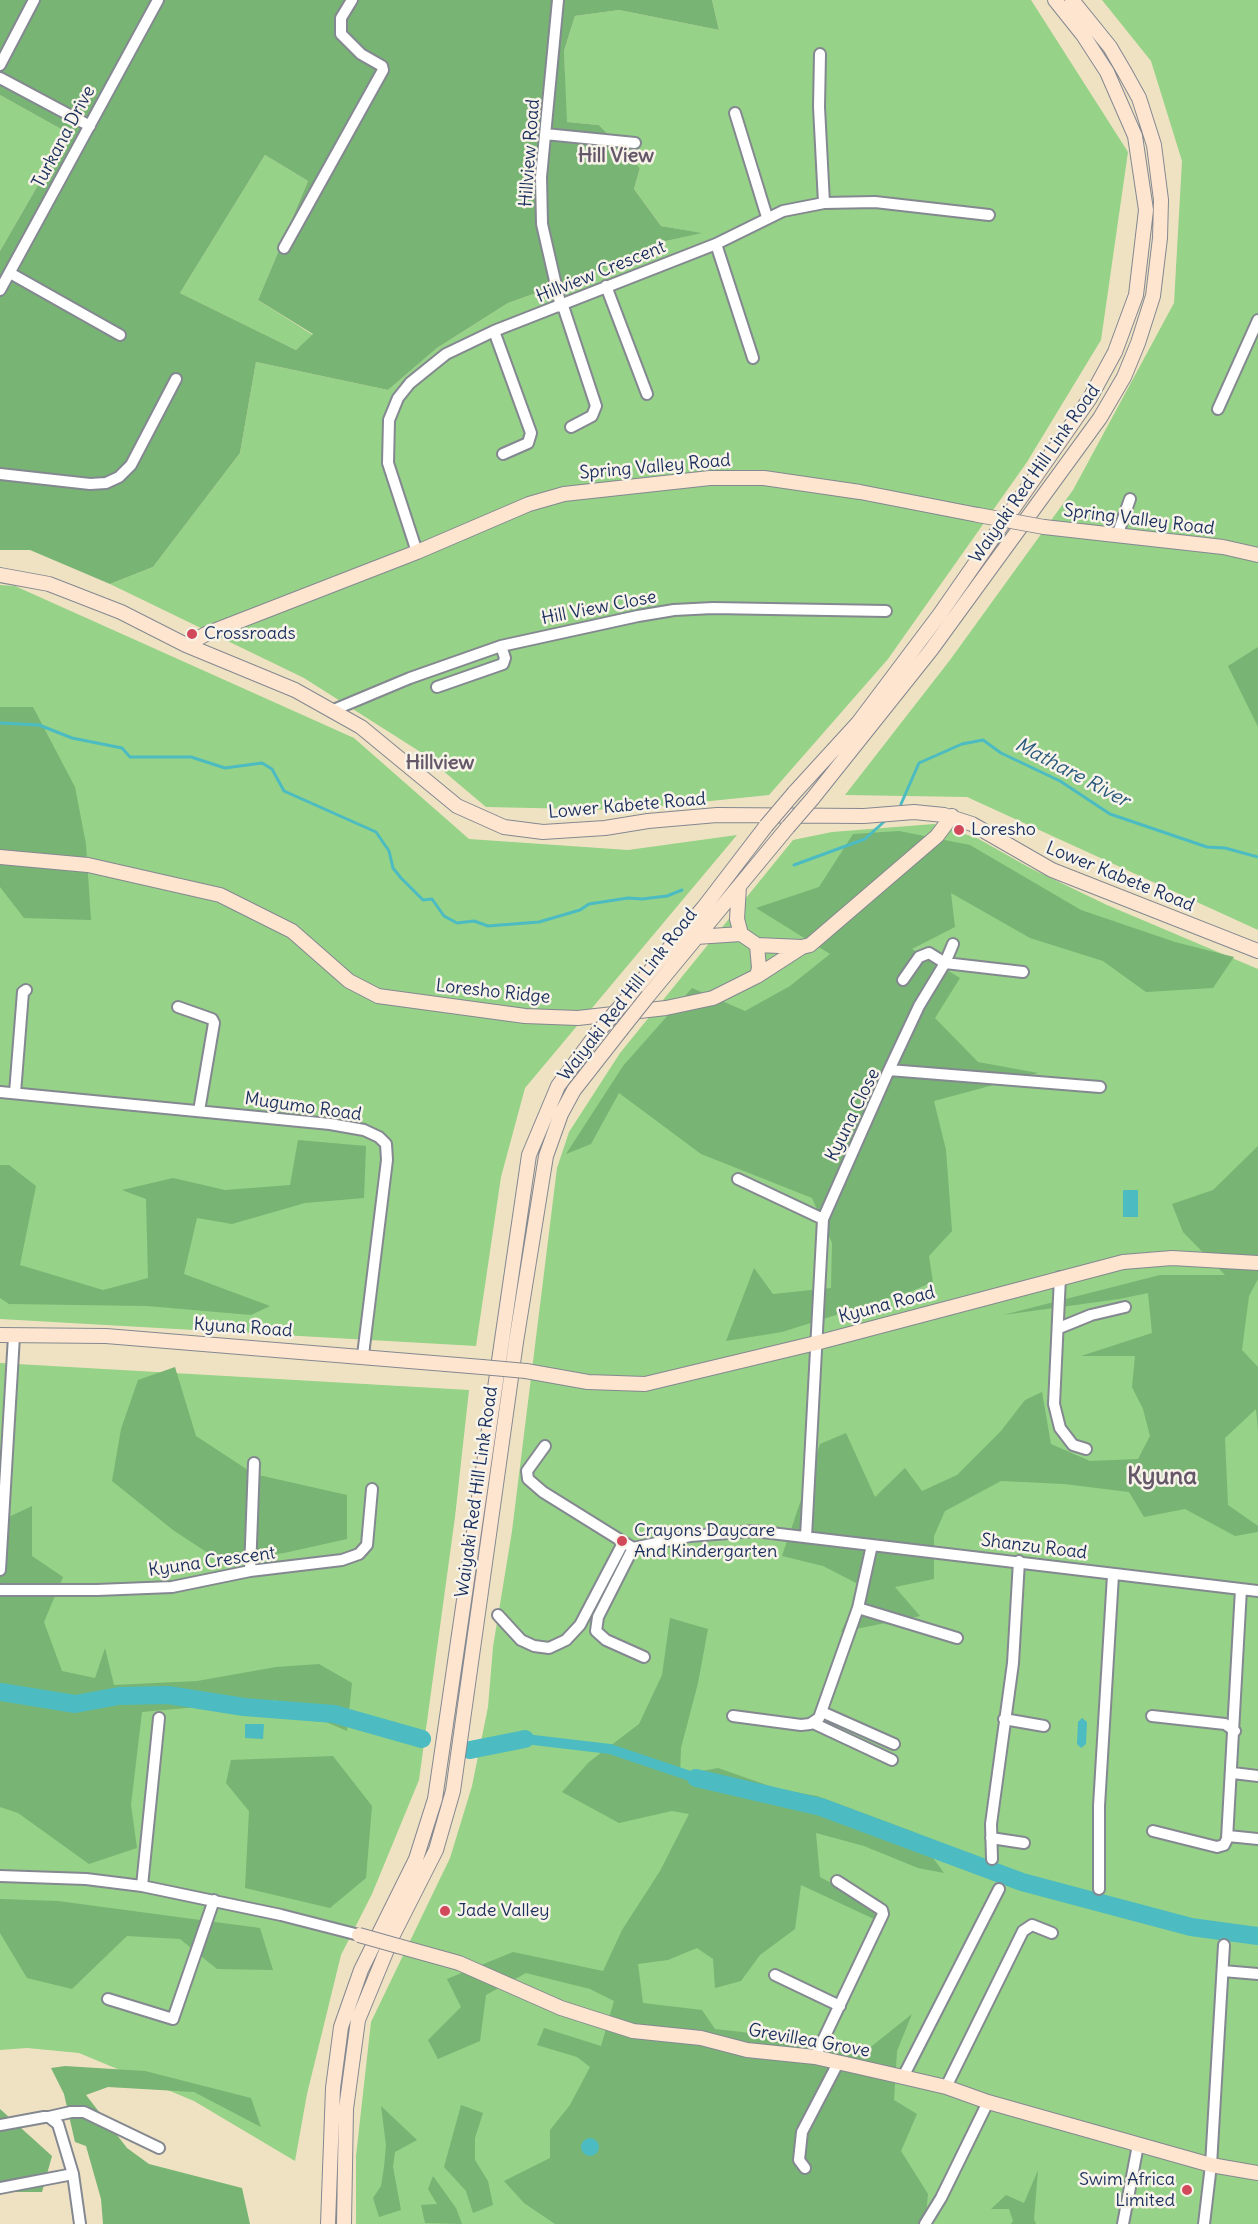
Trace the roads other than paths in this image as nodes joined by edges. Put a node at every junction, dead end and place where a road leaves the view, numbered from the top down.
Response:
1 (34, 0) edge
2 (158, 0) edge
3 (352, 0) edge
4 (558, 0) edge
5 (1054, 0) edge
6 (1072, 0) edge
7 (820, 54) dead end
8 (0, 65) edge
9 (0, 78) edge
10 (735, 113) dead end
11 (90, 126) junction
12 (546, 134) junction
13 (635, 143) dead end
14 (824, 203) junction
15 (989, 214) dead end
16 (767, 217) junction
17 (717, 244) junction
18 (284, 248) dead end
19 (10, 273) junction
20 (606, 286) junction
21 (0, 290) edge
22 (562, 307) junction
23 (1258, 320) edge
24 (494, 331) junction
25 (120, 335) dead end
26 (753, 358) dead end
27 (176, 379) dead end
28 (647, 394) dead end
29 (1218, 409) dead end
30 (571, 427) dead end
31 (503, 454) dead end
32 (0, 474) edge
33 (1130, 499) dead end
34 (1117, 536) junction
35 (417, 552) junction
36 (1258, 555) edge
37 (0, 575) edge
38 (886, 611) dead end
39 (186, 645) junction
40 (501, 646) junction
41 (437, 687) dead end
42 (331, 711) junction
43 (952, 816) junction
44 (0, 857) edge
45 (739, 885) junction
46 (741, 934) junction
47 (696, 937) junction
48 (953, 944) dead end
49 (757, 945) junction
50 (802, 947) junction
51 (1258, 951) edge
52 (945, 963) junction
53 (1023, 972) dead end
54 (757, 976) junction
55 (903, 980) dead end
56 (26, 990) dead end
57 (178, 1007) dead end
58 (889, 1070) junction
59 (1100, 1087) dead end
60 (0, 1092) edge
61 (15, 1093) junction
62 (199, 1111) junction
63 (738, 1179) dead end
64 (823, 1219) junction
65 (1258, 1263) edge
66 (1060, 1277) junction
67 (1125, 1307) dead end
68 (1059, 1328) junction
69 (7, 1335) edge
70 (816, 1342) junction
71 (363, 1355) junction
72 (545, 1446) dead end
73 (1086, 1449) dead end
74 (254, 1463) dead end
75 (372, 1489) dead end
76 (806, 1537) junction
77 (872, 1545) junction
78 (628, 1546) junction
79 (1019, 1561) junction
80 (0, 1570) edge
81 (250, 1571) junction
82 (1113, 1575) junction
83 (1241, 1589) junction
84 (0, 1590) edge
85 (1258, 1591) edge
86 (858, 1608) junction
87 (498, 1615) dead end
88 (957, 1638) dead end
89 (644, 1657) dead end
90 (822, 1712) junction
91 (733, 1716) dead end
92 (1152, 1716) dead end
93 (159, 1718) dead end
94 (1004, 1719) junction
95 (813, 1723) junction
96 (1044, 1726) dead end
97 (1235, 1731) junction
98 (894, 1744) dead end
99 (892, 1760) dead end
100 (1233, 1773) junction
101 (1258, 1776) edge
102 (1153, 1831) dead end
103 (1228, 1836) junction
104 (991, 1838) junction
105 (1258, 1839) edge
106 (1024, 1843) dead end
107 (992, 1859) dead end
108 (0, 1876) edge
109 (837, 1881) dead end
110 (142, 1886) junction
111 (999, 1889) dead end
112 (1099, 1889) dead end
113 (214, 1900) junction
114 (1052, 1934) dead end
115 (359, 1935) joint
116 (1224, 1946) dead end
117 (1223, 1971) junction
118 (1258, 1974) edge
119 (775, 1975) dead end
120 (108, 1999) dead end
121 (840, 2006) junction
122 (814, 2057) junction
123 (838, 2063) junction
124 (903, 2077) junction
125 (946, 2087) junction
126 (988, 2102) junction
127 (49, 2117) junction
128 (0, 2125) edge
129 (1138, 2145) junction
130 (159, 2148) dead end
131 (1211, 2165) junction
132 (805, 2168) dead end
133 (1258, 2173) edge
134 (73, 2174) junction
135 (0, 2188) edge
136 (80, 2224) edge
137 (328, 2224) edge
138 (344, 2224) edge
139 (926, 2224) edge
140 (1123, 2224) edge
141 (1204, 2224) edge

1 - 8 street
2 - 11 street, Turkana Drive
3 - 18 street
4 - 12 street, Hillview Road
5 - 137 main road, Waiyaki Red Hill Link Road, bridge
6 - 45 main road, Waiyaki Red Hill Link Road, bridge
7 - 14 street
9 - 11 street
10 - 16 street
11 - 19 street, Turkana Drive
12 - 13 street
12 - 22 street, Hillview Road
14 - 15 street, Hillview Crescent
14 - 16 street, Hillview Crescent
16 - 17 street, Hillview Crescent
17 - 20 street, Hillview Crescent
17 - 26 street
19 - 21 street, Turkana Drive
19 - 25 street
20 - 22 street, Hillview Crescent
20 - 28 street
22 - 24 street, Hillview Crescent
22 - 30 street, Hillview Road
23 - 29 street
24 - 31 street
24 - 35 street, Hillview Crescent
27 - 32 street
33 - 34 street
34 - 35 main road, Spring Valley Road, bridge
34 - 36 main road, Spring Valley Road
35 - 39 main road, Spring Valley Road
37 - 39 main road, Lower Kabete Road
38 - 40 street, Hill View Close
39 - 42 main road, Lower Kabete Road
40 - 41 street
40 - 42 street, Hill View Close
42 - 43 main road, Lower Kabete Road
43 - 50 main road, Loresho Ridge
43 - 51 main road, Lower Kabete Road
44 - 54 main road, Loresho Ridge
45 - 46 main road
45 - 47 main road, Waiyaki Red Hill Link Road
46 - 47 main road
46 - 49 main road
47 - 138 main road, Waiyaki Red Hill Link Road, bridge
48 - 52 street
49 - 50 main road
49 - 54 main road
50 - 54 main road, Loresho Ridge
52 - 53 street
52 - 55 street
52 - 58 street
56 - 61 street
57 - 62 street
58 - 59 street, Kyuna Close
58 - 64 street, Kyuna Close
60 - 61 street, Mugumo Road
61 - 62 street, Mugumo Road
62 - 71 street, Mugumo Road
63 - 64 street
64 - 70 street, Kyuna Close
65 - 66 main road, Kyuna Road
66 - 68 street
66 - 70 main road, Kyuna Road
67 - 68 street
68 - 73 street
69 - 71 main road, Kyuna Road
69 - 80 street
70 - 71 main road, Kyuna Road, bridge
70 - 76 street
72 - 78 street
74 - 81 street
75 - 81 street, Kyuna Crescent
76 - 77 street, Shanzu Road
76 - 78 street, Shanzu Road
77 - 79 street, Shanzu Road
77 - 86 street
78 - 87 street
78 - 89 street
79 - 82 street, Shanzu Road
79 - 94 street
81 - 84 street, Kyuna Crescent
82 - 83 street, Shanzu Road
82 - 112 street
83 - 85 street, Shanzu Road
83 - 97 street
86 - 88 street
86 - 90 street
90 - 95 street
90 - 98 street
91 - 95 street
92 - 97 street
93 - 110 street
94 - 96 street
94 - 104 street
95 - 99 street
97 - 100 street
100 - 101 street
100 - 103 street
102 - 103 street
103 - 105 street
104 - 106 street
104 - 107 street
108 - 110 street
109 - 121 street
110 - 113 street
111 - 124 street
113 - 115 street
113 - 120 street
114 - 125 street
115 - 122 main road, Grevillea Grove, bridge
116 - 117 street
117 - 118 street
117 - 131 street
119 - 121 street
121 - 122 street
122 - 123 main road, Grevillea Grove
123 - 124 main road, Grevillea Grove
123 - 132 street
124 - 125 main road, Grevillea Grove
125 - 126 main road, Grevillea Grove
126 - 129 main road, Grevillea Grove
126 - 139 street
127 - 128 street
127 - 130 street
127 - 134 street
129 - 131 main road, Grevillea Grove
129 - 140 street
131 - 133 main road, Grevillea Grove
131 - 141 street
134 - 135 street
134 - 136 street

